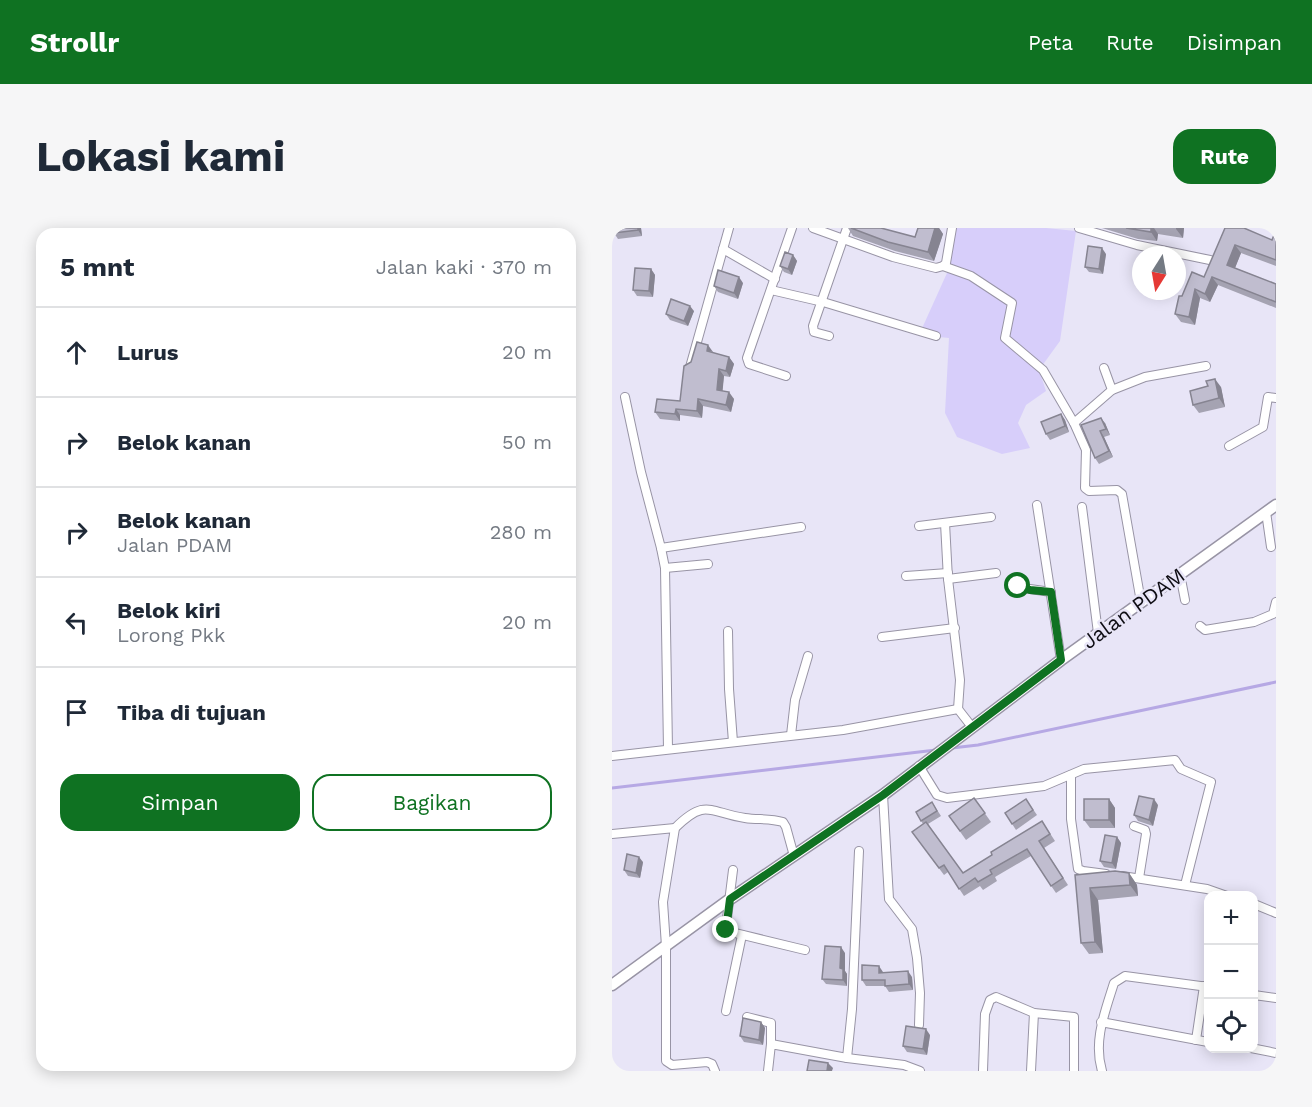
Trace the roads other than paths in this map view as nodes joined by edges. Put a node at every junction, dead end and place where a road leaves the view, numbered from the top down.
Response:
1 (729, 228) edge
2 (792, 228) edge
3 (813, 228) edge
4 (847, 228) edge
5 (951, 228) edge
6 (1079, 228) edge
7 (843, 240) junction
8 (723, 249) junction
9 (1210, 260) edge
10 (943, 266) junction
11 (775, 279) junction
12 (771, 290) junction
13 (823, 302) junction
14 (829, 336) dead end
15 (936, 336) dead end
16 (1206, 366) dead end
17 (690, 367) edge
18 (1104, 368) dead end
19 (786, 376) dead end
20 (1112, 390) junction
21 (625, 397) dead end
22 (1276, 398) edge
23 (1074, 423) junction
24 (1228, 446) dead end
25 (1038, 505) dead end
26 (1276, 505) edge
27 (1082, 507) dead end
28 (1266, 512) junction
29 (991, 517) dead end
30 (945, 523) junction
31 (919, 526) dead end
32 (801, 527) dead end
33 (1271, 547) dead end
34 (662, 548) junction
35 (708, 564) dead end
36 (665, 568) junction
37 (996, 573) dead end
38 (1180, 574) junction
39 (906, 576) dead end
40 (948, 576) junction
41 (1015, 583) dead end
42 (1051, 592) junction
43 (1185, 600) dead end
44 (1141, 602) junction
45 (1276, 602) edge
46 (1200, 626) dead end
47 (955, 628) junction
48 (728, 631) dead end
49 (1098, 633) junction
50 (882, 637) dead end
51 (808, 656) dead end
52 (1061, 660) junction
53 (958, 709) junction
54 (972, 727) junction
55 (791, 735) junction
56 (733, 742) junction
57 (668, 749) junction
58 (612, 756) edge
59 (924, 763) junction
60 (1071, 775) junction
61 (883, 795) junction
62 (1134, 826) dead end
63 (675, 828) junction
64 (612, 834) edge
65 (859, 851) dead end
66 (794, 856) junction
67 (734, 870) dead end
68 (1139, 878) junction
69 (1185, 885) junction
70 (1213, 891) edge
71 (730, 899) junction
72 (1258, 906) edge
73 (1276, 913) edge
74 (742, 935) junction
75 (666, 946) junction
76 (805, 950) dead end
77 (612, 985) edge
78 (1204, 987) edge
79 (1258, 995) edge
80 (1204, 998) edge
81 (1276, 998) edge
82 (726, 1011) dead end
83 (1034, 1013) junction
84 (747, 1017) edge
85 (1101, 1022) junction
86 (918, 1025) edge
87 (1196, 1040) junction
88 (1204, 1041) edge
89 (771, 1044) junction
90 (1258, 1049) edge
91 (1276, 1053) edge
92 (847, 1059) junction
93 (716, 1071) edge
94 (768, 1071) edge
95 (920, 1071) edge
96 (983, 1071) edge
97 (1031, 1071) edge
98 (1074, 1071) edge
99 (1102, 1071) edge

1 - 8 street
2 - 11 street
3 - 7 street
4 - 7 street
5 - 10 street
6 - 9 street
7 - 10 street
7 - 13 street
8 - 11 street
8 - 17 street
10 - 23 street
11 - 12 street
12 - 13 street
12 - 19 street
13 - 14 street
13 - 15 street
16 - 20 street
18 - 20 street
20 - 23 street
21 - 34 street
22 - 24 street
23 - 44 street
25 - 42 street
26 - 28 street, Jalan PDAM
27 - 49 street
28 - 33 street
28 - 38 street, Jalan PDAM
29 - 30 street
30 - 31 street
30 - 40 street
32 - 34 street
34 - 36 street
35 - 36 street
36 - 57 street
37 - 40 street
38 - 43 street
38 - 44 street, Jalan PDAM
39 - 40 street
40 - 47 street
41 - 42 street
42 - 52 street
44 - 49 street, Jalan PDAM
45 - 46 street
47 - 50 street
47 - 53 street
48 - 56 street
49 - 52 street, Jalan PDAM
51 - 55 street
52 - 54 street, Jalan PDAM
53 - 54 street
53 - 55 street
54 - 59 street, Jalan PDAM
55 - 56 street
56 - 57 street
57 - 58 street
59 - 60 street
59 - 61 street, Jalan PDAM
60 - 68 street
60 - 69 street
61 - 66 street, Jalan PDAM
61 - 86 street
62 - 68 street
63 - 64 street
63 - 66 street
63 - 75 street
65 - 92 street
66 - 71 street, Jalan PDAM
67 - 71 street
68 - 69 street
69 - 70 street
71 - 74 street
71 - 75 street, Jalan PDAM
72 - 73 street
74 - 76 street
74 - 82 street
75 - 77 street, Jalan PDAM
75 - 93 street
78 - 85 street
79 - 81 street
80 - 87 street
83 - 96 street
83 - 97 street
83 - 98 street
84 - 89 street
85 - 87 street
85 - 99 street
87 - 88 street
89 - 92 street
89 - 94 street
90 - 91 street
92 - 95 street

